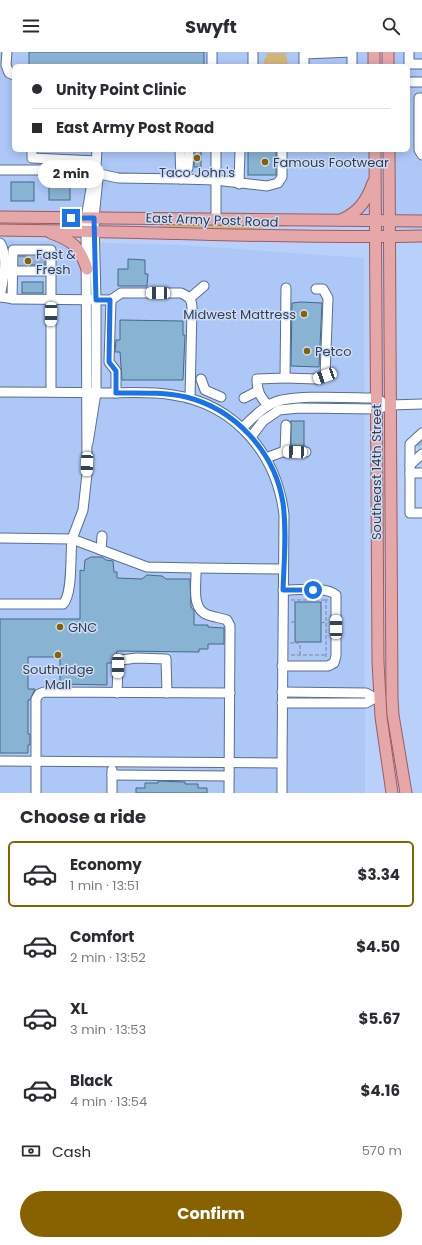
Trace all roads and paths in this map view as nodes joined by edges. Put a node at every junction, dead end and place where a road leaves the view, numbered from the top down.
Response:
1 (7, 52) edge
2 (212, 52) edge
3 (253, 52) edge
4 (352, 52) edge
5 (374, 52) edge
6 (388, 52) edge
7 (409, 52) edge
8 (323, 53) edge
9 (212, 64) edge
10 (253, 64) edge
11 (304, 64) edge
12 (352, 64) edge
13 (374, 64) edge
14 (388, 64) edge
15 (422, 64) edge
16 (12, 74) edge
17 (410, 82) edge
18 (422, 82) edge
19 (422, 98) edge
20 (97, 152) edge
21 (180, 152) edge
22 (189, 152) edge
23 (216, 152) edge
24 (240, 152) edge
25 (282, 152) edge
26 (375, 152) edge
27 (389, 152) edge
28 (32, 154) edge
29 (422, 154) edge
30 (96, 161) junction
31 (0, 170) edge
32 (96, 173) junction
33 (375, 177) junction
34 (181, 178) junction
35 (215, 180) junction
36 (239, 184) junction
37 (0, 217) edge
38 (90, 218) junction
39 (216, 219) junction
40 (339, 221) junction
41 (376, 221) junction
42 (389, 221) junction
43 (422, 221) edge
44 (0, 230) edge
45 (45, 230) junction
46 (90, 230) junction
47 (376, 236) junction
48 (422, 236) edge
49 (389, 237) junction
50 (1, 249) edge
51 (46, 269) junction
52 (86, 269) junction
53 (9, 272) edge
54 (204, 286) dead end
55 (286, 288) dead end
56 (316, 289) dead end
57 (0, 297) edge
58 (190, 298) junction
59 (12, 299) junction
60 (52, 300) junction
61 (92, 300) junction
62 (110, 300) junction
63 (285, 378) junction
64 (201, 379) dead end
65 (258, 391) junction
66 (0, 392) edge
67 (51, 392) junction
68 (86, 392) junction
69 (96, 393) junction
70 (116, 393) junction
71 (221, 397) dead end
72 (190, 398) junction
73 (244, 398) dead end
74 (376, 404) junction
75 (422, 404) edge
76 (268, 405) junction
77 (390, 405) junction
78 (286, 425) dead end
79 (242, 428) junction
80 (251, 437) junction
81 (419, 437) edge
82 (88, 443) junction
83 (285, 452) junction
84 (306, 452) dead end
85 (422, 454) edge
86 (266, 458) junction
87 (410, 469) junction
88 (422, 473) edge
89 (422, 514) edge
90 (102, 536) dead end
91 (0, 538) edge
92 (72, 539) junction
93 (101, 550) junction
94 (196, 568) junction
95 (284, 568) junction
96 (283, 590) junction
97 (326, 594) dead end
98 (331, 599) dead end
99 (287, 600) dead end
100 (299, 600) junction
101 (326, 600) junction
102 (299, 602) dead end
103 (0, 604) edge
104 (321, 622) dead end
105 (326, 622) junction
106 (332, 622) dead end
107 (290, 643) dead end
108 (286, 655) dead end
109 (300, 655) junction
110 (326, 655) junction
111 (332, 655) dead end
112 (326, 661) dead end
113 (282, 666) junction
114 (282, 692) junction
115 (314, 692) junction
116 (117, 693) junction
117 (167, 693) junction
118 (230, 694) junction
119 (377, 698) junction
120 (282, 703) junction
121 (314, 703) junction
122 (0, 761) edge
123 (37, 762) junction
124 (112, 762) junction
125 (230, 763) junction
126 (282, 763) junction
127 (112, 775) junction
128 (229, 776) junction
129 (36, 793) edge
130 (112, 793) edge
131 (229, 793) edge
132 (282, 793) edge
133 (392, 793) edge
134 (406, 793) edge

1 - 16 street
2 - 9 street
3 - 10 street
4 - 8 street
4 - 12 street
5 - 13 main road
6 - 14 main road
7 - 15 street
8 - 11 street
17 - 18 street
19 - 29 street
20 - 30 street
21 - 34 street
22 - 34 street
23 - 35 street
24 - 36 street
25 - 36 street
26 - 33 main road, Southeast 14th Street
27 - 42 main road, Southeast 14th Street
28 - 30 street
30 - 32 street
31 - 32 street
32 - 34 street
32 - 38 street
33 - 40 main road
33 - 41 main road, Southeast 14th Street
34 - 35 street
35 - 36 street
35 - 39 street
37 - 38 main road, East Army Post Road
38 - 39 main road, East Army Post Road
38 - 46 street
39 - 40 main road, East Army Post Road
40 - 41 main road, East Army Post Road
41 - 42 main road, East Army Post Road
41 - 47 main road, Southeast 14th Street
42 - 43 main road, East Army Post Road
42 - 49 main road, Southeast 14th Street
44 - 45 main road, East Army Post Road
45 - 46 main road, East Army Post Road
45 - 52 main road
46 - 47 main road, East Army Post Road
46 - 52 street
46 - 61 street
47 - 49 main road, East Army Post Road
47 - 74 main road, Southeast 14th Street
48 - 49 main road, East Army Post Road
49 - 77 main road, Southeast 14th Street
50 - 53 street
51 - 53 street
51 - 53 street
51 - 60 street
52 - 61 street
53 - 57 street
53 - 59 street
54 - 58 street
55 - 63 street
56 - 63 street
57 - 59 street
58 - 62 street
58 - 72 street
59 - 60 street
60 - 61 street
60 - 67 street
61 - 62 street
61 - 68 street
61 - 69 street
62 - 70 street
63 - 65 street
64 - 71 street
65 - 73 street
65 - 76 street
66 - 67 street
67 - 68 street
68 - 69 street
68 - 82 street
69 - 70 street
69 - 82 street
70 - 72 street
72 - 79 street
74 - 76 street
74 - 77 street
74 - 80 street
74 - 119 main road, Southeast 14th Street
75 - 77 street
76 - 79 street
77 - 134 main road, Southeast 14th Street
78 - 83 street
79 - 80 street
80 - 86 street
81 - 87 street
82 - 92 street
83 - 84 street
83 - 86 street
85 - 87 street
86 - 95 street
87 - 88 street
87 - 89 street
90 - 93 street
91 - 92 street
92 - 93 street
92 - 103 street
93 - 94 street
94 - 95 street
94 - 118 street
95 - 96 street
96 - 113 street
96 - 113 street
97 - 101 path
98 - 101 path
99 - 100 path
100 - 101 path
100 - 102 path
101 - 105 path
104 - 105 path
105 - 106 path
105 - 110 path
107 - 109 path
108 - 109 path
109 - 110 path
110 - 111 path
110 - 112 path
113 - 114 street
114 - 115 street
114 - 120 street
115 - 119 street
115 - 121 street
116 - 117 street
116 - 117 street
116 - 123 street
117 - 118 street
118 - 125 street
119 - 121 street
119 - 133 main road, Southeast 14th Street
120 - 121 street
120 - 126 street
122 - 123 street
123 - 124 street
123 - 129 street
124 - 125 street
124 - 127 street
125 - 126 street
125 - 128 street
126 - 132 street
127 - 128 street
127 - 130 street
128 - 131 street

